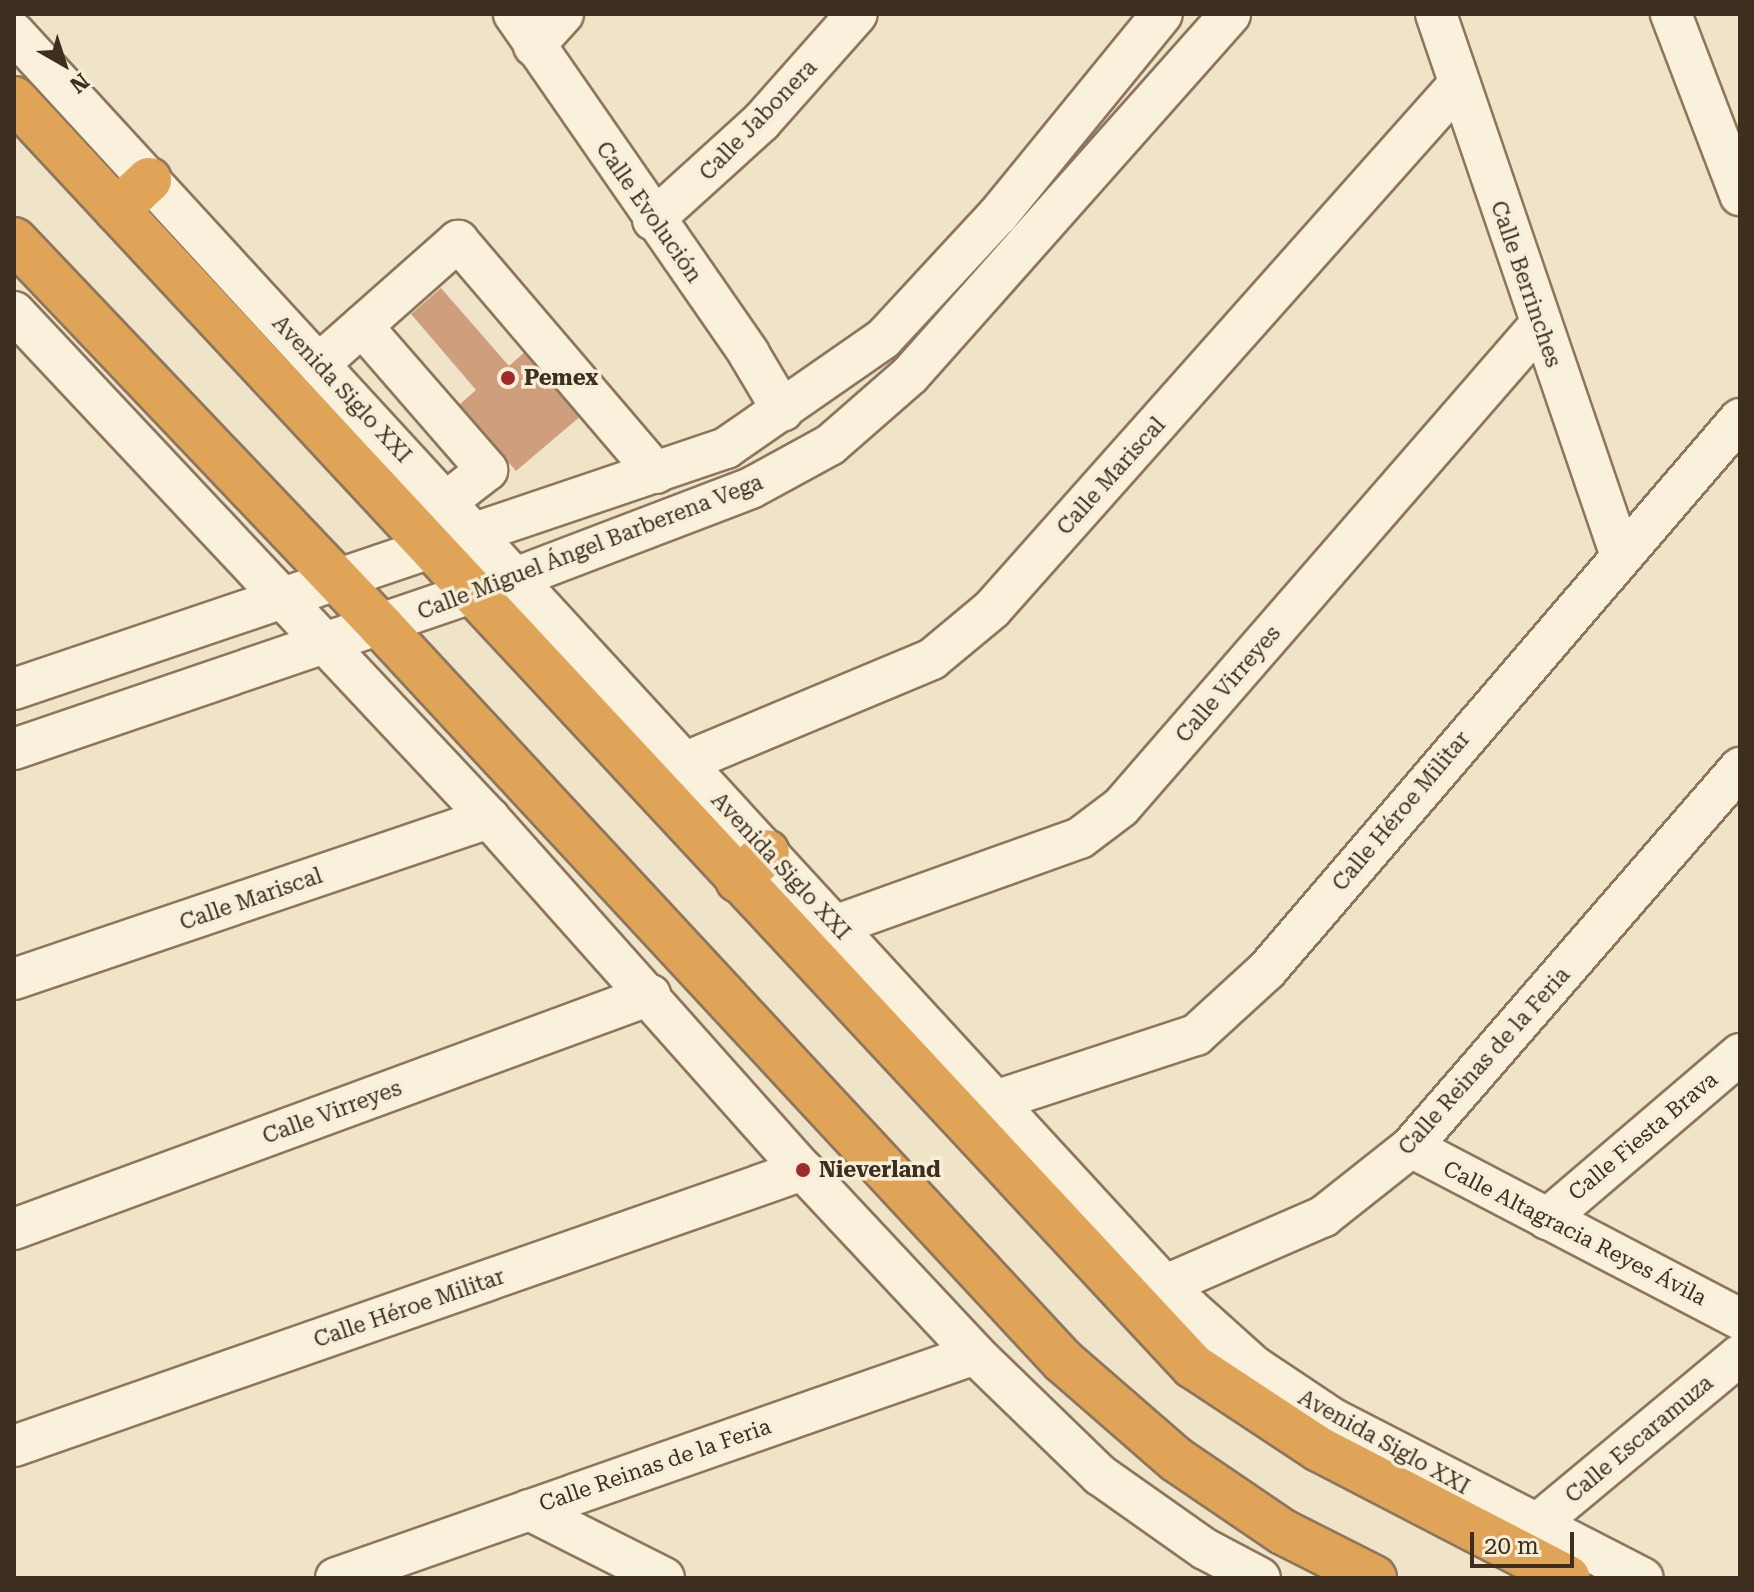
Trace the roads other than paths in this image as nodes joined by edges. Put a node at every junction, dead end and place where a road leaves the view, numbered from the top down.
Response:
1 (563, 14) edge
2 (857, 14) edge
3 (1162, 14) edge
4 (1230, 14) edge
5 (1436, 14) edge
6 (1671, 14) edge
7 (524, 30) edge
8 (14, 33) edge
9 (1458, 85) junction
10 (14, 99) edge
11 (149, 180) junction
12 (1740, 195) edge
13 (117, 210) junction
14 (653, 220) junction
15 (14, 240) edge
16 (14, 312) edge
17 (362, 326) junction
18 (1539, 326) junction
19 (319, 364) junction
20 (783, 411) junction
21 (1740, 419) edge
22 (656, 473) junction
23 (446, 502) junction
24 (473, 532) junction
25 (428, 546) junction
26 (1620, 553) junction
27 (518, 577) junction
28 (337, 582) junction
29 (472, 593) junction
30 (283, 600) junction
31 (382, 627) junction
32 (328, 645) junction
33 (14, 689) edge
34 (14, 749) edge
35 (686, 762) junction
36 (1740, 768) edge
37 (489, 818) junction
38 (752, 866) junction
39 (837, 925) junction
40 (14, 979) edge
41 (650, 995) junction
42 (1740, 1054) edge
43 (992, 1102) junction
44 (1411, 1147) junction
45 (803, 1170) junction
46 (1547, 1219) junction
47 (14, 1229) edge
48 (1147, 1293) junction
49 (1740, 1319) edge
50 (975, 1354) junction
51 (1740, 1355) edge
52 (14, 1446) edge
53 (529, 1510) junction
54 (1538, 1523) junction
55 (434, 1542) junction
56 (336, 1578) edge
57 (412, 1578) edge
58 (664, 1578) edge
59 (1260, 1578) edge
60 (1374, 1578) edge
61 (1568, 1578) edge
62 (1642, 1578) edge

1 - 7 street
2 - 14 street, Calle Jabonera
3 - 20 street, Calle Miguel Ángel Barberena Vega
4 - 27 street, Calle Miguel Ángel Barberena Vega
5 - 9 street, Calle Berrinches
6 - 12 street
7 - 14 street, Calle Evolución
8 - 11 street, Avenida Siglo XXI
9 - 18 street, Calle Berrinches
9 - 35 street, Calle Mariscal
10 - 13 highway, Avenida Siglo XXI
11 - 13 highway
11 - 19 street, Avenida Siglo XXI
13 - 25 highway, Avenida Siglo XXI
14 - 20 street, Calle Evolución
15 - 28 highway
16 - 30 street
17 - 19 street
17 - 22 street
17 - 23 street
18 - 26 street, Calle Berrinches
18 - 39 street, Calle Virreyes
19 - 23 street, Avenida Siglo XXI
20 - 22 street, Calle Miguel Ángel Barberena Vega
21 - 26 street, Calle Héroe Militar
22 - 24 street, Calle Miguel Ángel Barberena Vega
23 - 24 street, Avenida Siglo XXI
24 - 25 street, Calle Miguel Ángel Barberena Vega
24 - 27 street, Avenida Siglo XXI
25 - 28 street, Calle Miguel Ángel Barberena Vega
25 - 29 highway, Avenida Siglo XXI
26 - 43 street, Calle Héroe Militar
27 - 29 street, Calle Miguel Ángel Barberena Vega
27 - 35 street, Avenida Siglo XXI
28 - 30 street, Calle Miguel Ángel Barberena Vega
28 - 31 highway
29 - 31 street, Calle Miguel Ángel Barberena Vega
29 - 38 highway, Avenida Siglo XXI
30 - 32 street
30 - 33 street, Calle Miguel Ángel Barberena Vega
31 - 32 street, Calle Miguel Ángel Barberena Vega
31 - 60 highway
32 - 34 street, Calle Miguel Ángel Barberena Vega
32 - 37 street
35 - 38 street, Avenida Siglo XXI
36 - 44 street, Calle Reinas de la Feria
37 - 40 street, Calle Mariscal
37 - 41 street
38 - 39 street, Avenida Siglo XXI
38 - 48 highway, Avenida Siglo XXI
39 - 43 street, Avenida Siglo XXI
41 - 45 street
41 - 47 street, Calle Virreyes
42 - 46 street, Calle Fiesta Brava
43 - 48 street, Avenida Siglo XXI
44 - 46 street, Calle Altagracia Reyes Ávila
44 - 48 street, Calle Reinas de la Feria
45 - 50 street
45 - 52 street, Calle Héroe Militar
46 - 49 street, Calle Altagracia Reyes Ávila
48 - 54 street, Avenida Siglo XXI
48 - 61 highway, Avenida Siglo XXI
50 - 53 street, Calle Reinas de la Feria
50 - 59 street
51 - 54 street, Calle Escaramuza
53 - 55 street, Calle Reinas de la Feria
53 - 58 street
54 - 62 street, Avenida Siglo XXI
55 - 56 street, Calle Reinas de la Feria
55 - 57 street

